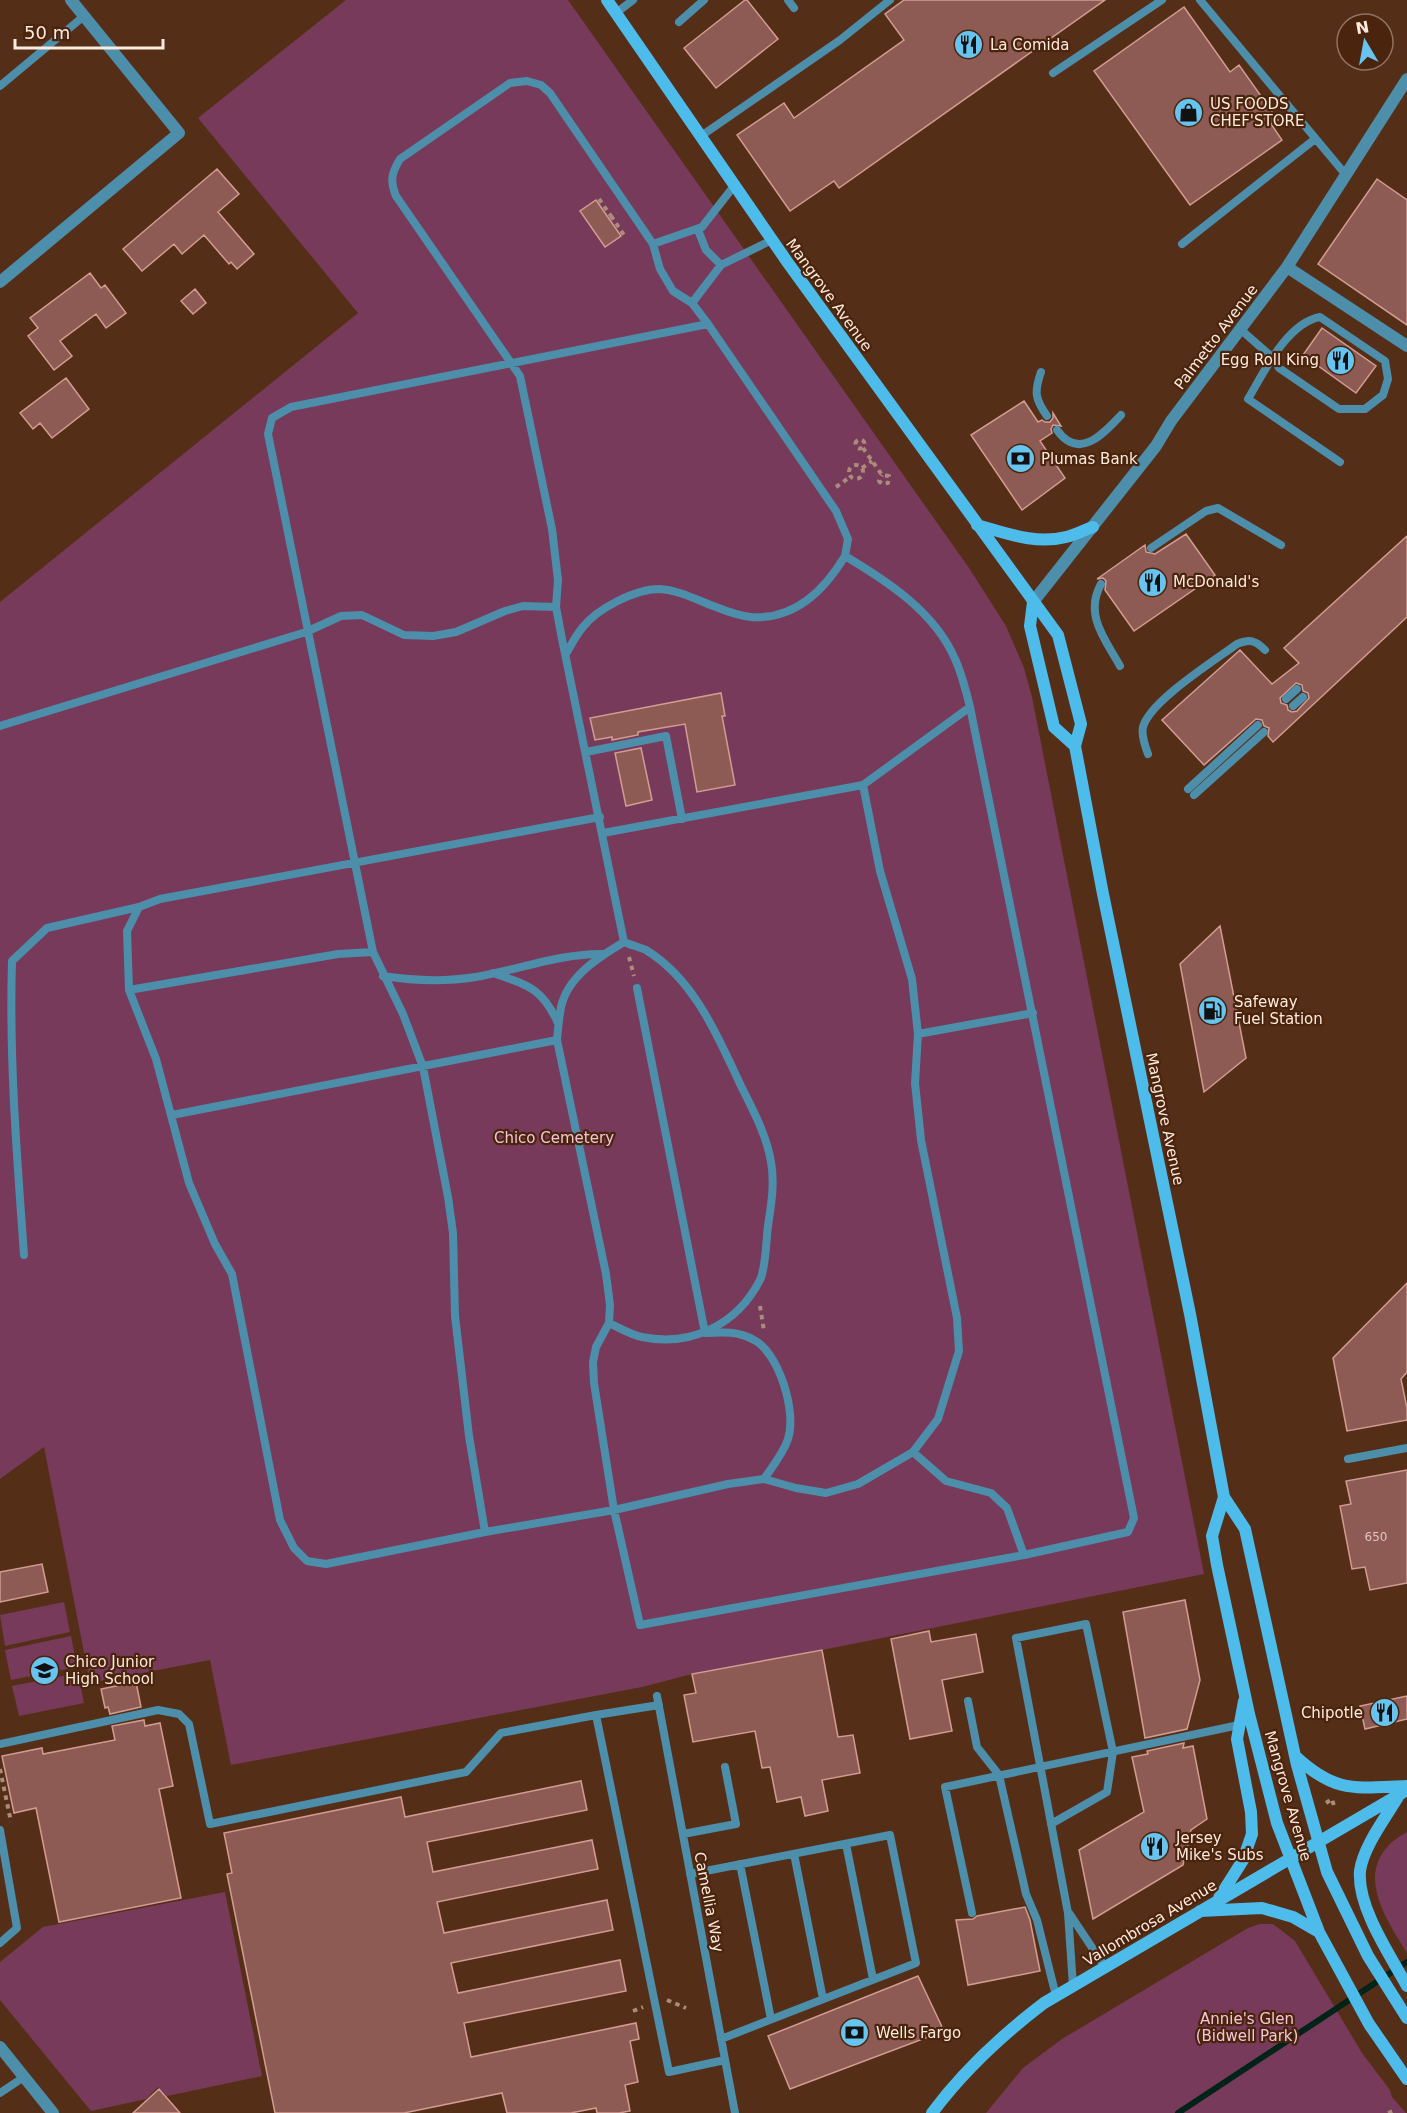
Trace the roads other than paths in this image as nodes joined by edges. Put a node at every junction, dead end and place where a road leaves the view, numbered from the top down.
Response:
1 (71, 0) edge
2 (607, 0) edge
3 (633, 0) edge
4 (704, 0) edge
5 (788, 0) edge
6 (890, 0) edge
7 (1162, 0) edge
8 (1200, 0) edge
9 (1148, 4) edge
10 (794, 8) dead end
11 (616, 13) junction
12 (84, 16) junction
13 (679, 22) dead end
14 (1053, 73) dead end
15 (1407, 79) edge
16 (0, 86) edge
17 (700, 136) junction
18 (1315, 139) junction
19 (1346, 175) junction
20 (734, 186) junction
21 (698, 230) junction
22 (772, 240) junction
23 (653, 244) junction
24 (1182, 244) dead end
25 (721, 265) junction
26 (1287, 267) junction
27 (0, 282) edge
28 (692, 303) junction
29 (708, 324) junction
30 (1240, 329) junction
31 (1407, 346) edge
32 (1273, 358) junction
33 (512, 364) junction
34 (1041, 372) dead end
35 (1121, 415) dead end
36 (1047, 416) dead end
37 (1057, 430) dead end
38 (1340, 462) dead end
39 (977, 525) junction
40 (1092, 527) junction
41 (1281, 545) dead end
42 (1151, 548) dead end
43 (845, 556) junction
44 (1101, 584) dead end
45 (1034, 602) junction
46 (556, 607) junction
47 (306, 632) junction
48 (1265, 650) dead end
49 (566, 654) junction
50 (1120, 666) dead end
51 (1297, 689) dead end
52 (1303, 697) dead end
53 (1286, 699) dead end
54 (1293, 706) dead end
55 (970, 707) junction
56 (1258, 725) dead end
57 (0, 726) edge
58 (1264, 732) dead end
59 (1075, 746) junction
60 (586, 752) junction
61 (1148, 754) dead end
62 (863, 785) junction
63 (600, 817) junction
64 (682, 819) junction
65 (603, 833) junction
66 (355, 863) junction
67 (140, 908) junction
68 (624, 942) junction
69 (373, 952) junction
70 (604, 954) junction
71 (493, 973) junction
72 (383, 975) junction
73 (637, 988) road end
74 (129, 990) junction
75 (1033, 1013) junction
76 (559, 1024) junction
77 (918, 1034) junction
78 (557, 1040) junction
79 (423, 1067) junction
80 (172, 1115) junction
81 (24, 1255) dead end
82 (609, 1323) junction
83 (705, 1333) junction
84 (1407, 1448) edge
85 (913, 1452) junction
86 (1348, 1460) dead end
87 (764, 1479) junction
88 (1224, 1497) junction
89 (614, 1510) junction
90 (485, 1532) junction
91 (1024, 1555) junction
92 (657, 1696) dead end
93 (1245, 1696) junction
94 (968, 1701) dead end
95 (658, 1706) junction
96 (596, 1715) junction
97 (1239, 1725) junction
98 (0, 1744) edge
99 (1113, 1752) junction
100 (1295, 1756) junction
101 (725, 1767) dead end
102 (1041, 1767) junction
103 (999, 1775) junction
104 (1405, 1790) edge
105 (1051, 1824) junction
106 (0, 1830) edge
107 (683, 1834) junction
108 (1318, 1841) junction
109 (846, 1844) junction
110 (794, 1854) junction
111 (1289, 1858) junction
112 (740, 1864) junction
113 (690, 1874) junction
114 (1218, 1900) junction
115 (1199, 1912) junction
116 (972, 1913) dead end
117 (1068, 1913) junction
118 (1319, 1932) junction
119 (0, 1943) edge
120 (1106, 1967) junction
121 (873, 1979) junction
122 (1073, 1986) junction
123 (1407, 1986) edge
124 (1056, 1996) junction
125 (823, 1999) junction
126 (1407, 2018) edge
127 (771, 2019) junction
128 (721, 2038) junction
129 (0, 2047) edge
130 (725, 2060) junction
131 (24, 2077) junction
132 (1407, 2079) edge
133 (0, 2093) edge
134 (53, 2113) edge
135 (735, 2113) edge
136 (932, 2113) edge

1 - 12 street
2 - 11 street, Mangrove Avenue
3 - 11 lane
4 - 13 lane
5 - 10 lane
6 - 17 lane
7 - 9 lane
8 - 18 lane
9 - 14 lane
11 - 17 street, Mangrove Avenue
12 - 16 lane
12 - 27 street
15 - 19 street, Palmetto Avenue
17 - 20 street, Mangrove Avenue
18 - 19 lane
18 - 24 lane
19 - 26 street, Palmetto Avenue
20 - 21 lane
20 - 22 street, Mangrove Avenue
21 - 23 lane
21 - 25 lane
22 - 25 lane
22 - 39 street, Mangrove Avenue
23 - 28 lane
23 - 33 lane
25 - 28 lane
26 - 30 street, Palmetto Avenue
26 - 31 street
28 - 29 lane
29 - 33 lane
29 - 43 lane
30 - 32 lane
30 - 40 street, Palmetto Avenue
32 - 32 lane
32 - 38 lane
33 - 46 lane
33 - 47 lane
34 - 36 lane
35 - 37 lane
39 - 40 street
39 - 45 street, Mangrove Avenue
40 - 45 street, Palmetto Avenue
41 - 42 lane
43 - 49 lane
43 - 55 lane
44 - 50 lane
45 - 59 street, Mangrove Avenue
45 - 59 street
46 - 47 lane
46 - 49 lane
47 - 57 lane
47 - 66 lane
48 - 61 lane
49 - 60 lane
51 - 53 lane
52 - 54 lane
55 - 62 lane
55 - 75 lane
56 - 58 lane
59 - 88 street, Mangrove Avenue
60 - 63 lane
60 - 64 lane
62 - 64 lane
62 - 77 lane
63 - 65 lane
63 - 66 lane
64 - 65 lane
65 - 68 lane
66 - 67 lane
66 - 69 lane
67 - 74 lane
67 - 81 lane
68 - 70 lane
68 - 83 lane
69 - 72 lane
69 - 74 lane
70 - 71 lane
70 - 76 lane
71 - 72 lane
71 - 76 lane
72 - 79 lane
73 - 83 lane
74 - 80 lane
75 - 77 lane
75 - 91 lane
76 - 78 lane
77 - 85 lane
78 - 79 lane
78 - 82 lane
79 - 80 lane
79 - 90 lane
80 - 90 lane
82 - 83 lane
82 - 89 lane
83 - 87 lane
84 - 86 lane
85 - 87 lane
85 - 91 lane
87 - 89 lane
88 - 93 street, Mangrove Avenue
88 - 100 street, Mangrove Avenue
89 - 90 lane
89 - 91 lane
92 - 95 lane, Camellia Way
93 - 97 street
93 - 111 street, Mangrove Avenue
94 - 103 lane
95 - 96 lane
95 - 107 lane, Camellia Way
96 - 98 lane
96 - 130 lane
97 - 99 lane
97 - 114 street
99 - 102 lane
99 - 102 lane
99 - 105 lane
100 - 104 street
100 - 108 street, Mangrove Avenue
101 - 107 lane
102 - 103 lane
102 - 105 lane
103 - 116 lane
103 - 124 lane
104 - 108 street, Vallombrosa Avenue
104 - 123 street
105 - 117 lane
106 - 119 lane
107 - 113 lane, Camellia Way
108 - 111 street, Vallombrosa Avenue
108 - 126 street, Mangrove Avenue
109 - 110 lane
109 - 121 lane
109 - 121 lane
110 - 112 lane
110 - 125 lane
111 - 114 street, Vallombrosa Avenue
111 - 118 street, Mangrove Avenue
112 - 113 lane
112 - 127 lane
113 - 128 lane, Camellia Way
114 - 115 street, Vallombrosa Avenue
115 - 118 street
115 - 120 street, Vallombrosa Avenue
117 - 120 lane
117 - 122 lane
118 - 132 street, Mangrove Avenue
120 - 122 street, Vallombrosa Avenue
121 - 125 lane
122 - 124 street, Vallombrosa Avenue
124 - 136 street, Vallombrosa Avenue
125 - 127 lane
127 - 128 lane
128 - 130 lane, Camellia Way
129 - 131 street
130 - 135 lane, Camellia Way
131 - 133 lane
131 - 134 street

